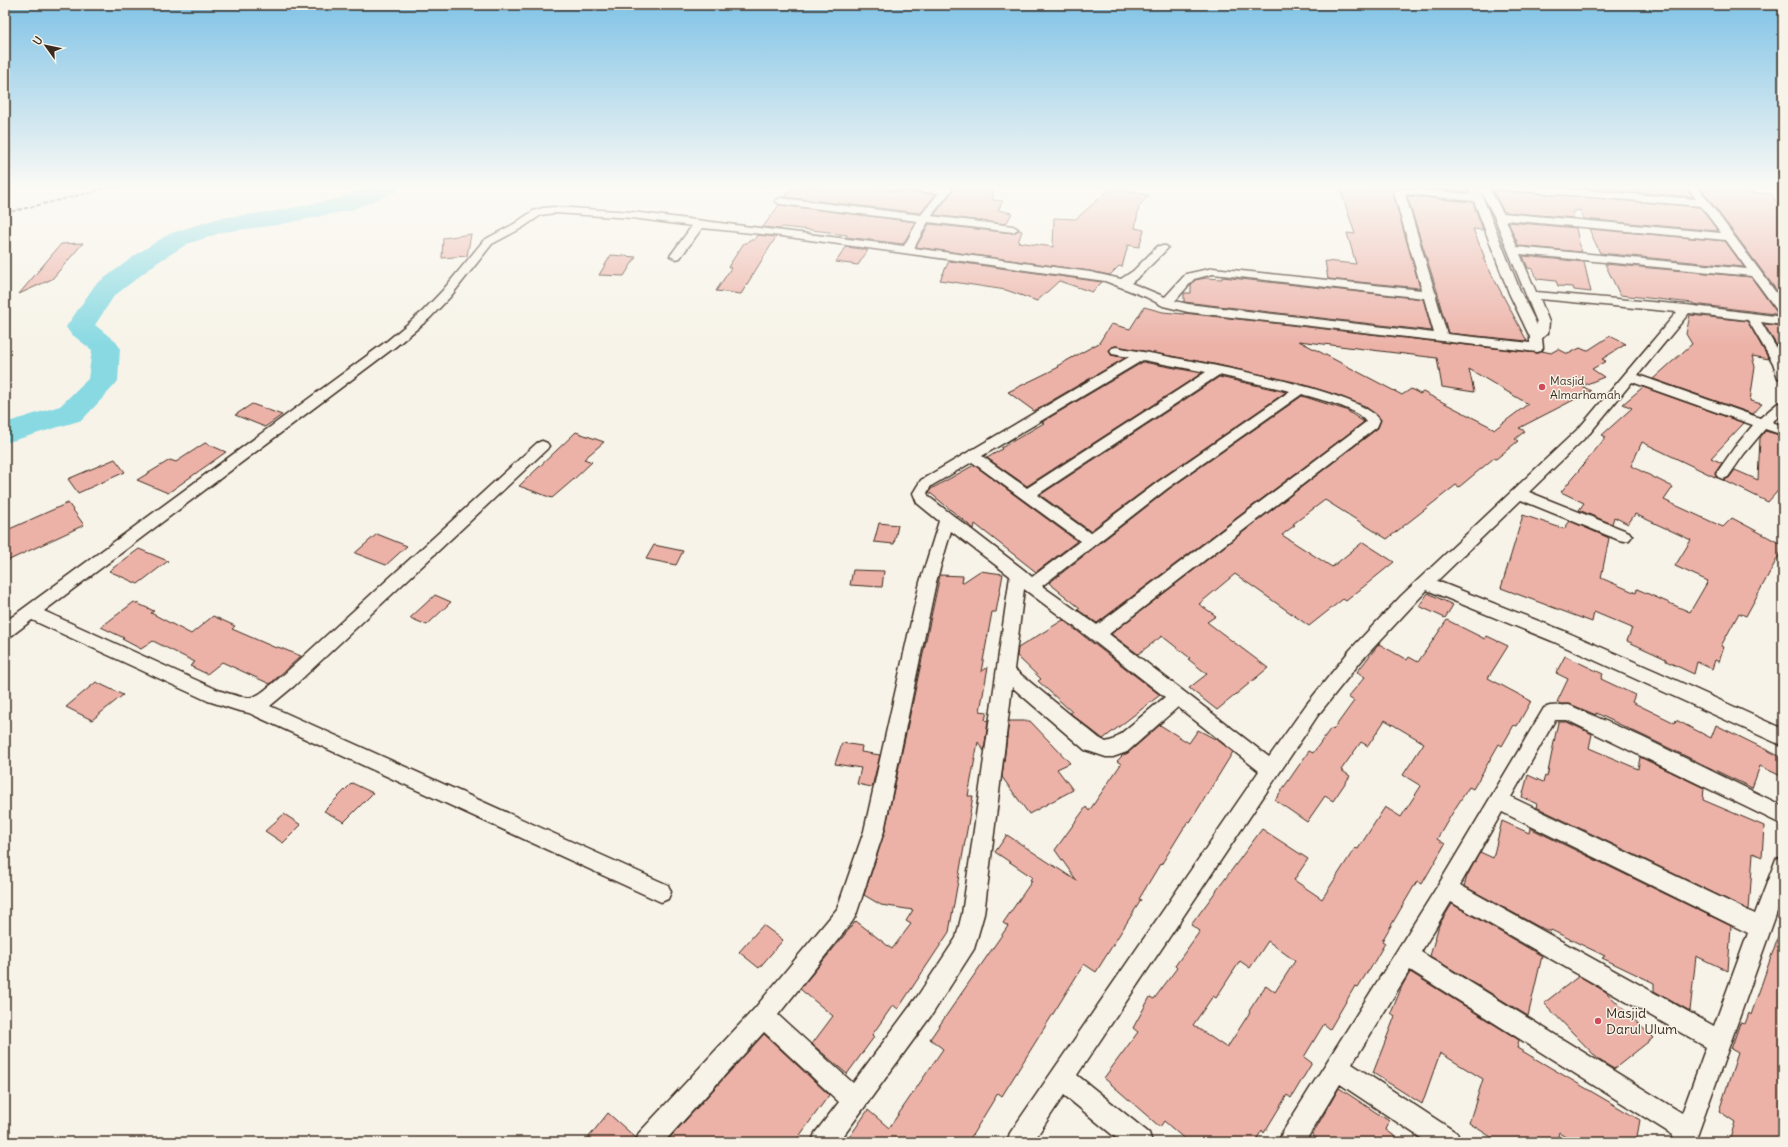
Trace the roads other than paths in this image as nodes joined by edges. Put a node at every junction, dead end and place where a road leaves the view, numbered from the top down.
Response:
1 (493, 240) edge
2 (688, 240) edge
3 (837, 240) edge
4 (913, 240) edge
5 (1414, 240) edge
6 (1494, 240) edge
7 (1509, 240) edge
8 (1732, 240) edge
9 (1162, 248) dead end
10 (908, 249) junction
11 (1514, 250) junction
12 (676, 256) dead end
13 (1756, 273) junction
14 (1122, 283) junction
15 (1431, 295) junction
16 (1532, 296) junction
17 (1167, 303) junction
18 (1686, 309) junction
19 (1783, 310) edge
20 (1752, 317) junction
21 (1783, 320) edge
22 (1442, 337) junction
23 (1538, 348) junction
24 (1116, 351) dead end
25 (1141, 356) junction
26 (1218, 370) junction
27 (1783, 375) edge
28 (1629, 376) junction
29 (1300, 390) junction
30 (1783, 406) edge
31 (1762, 424) junction
32 (1783, 431) edge
33 (542, 446) dead end
34 (973, 456) junction
35 (1723, 474) dead end
36 (1519, 493) junction
37 (1027, 495) junction
38 (947, 520) junction
39 (1624, 536) dead end
40 (1091, 541) junction
41 (1018, 574) junction
42 (1425, 583) junction
43 (1031, 586) junction
44 (30, 612) junction
45 (5, 631) edge
46 (1097, 634) junction
47 (1006, 672) junction
48 (1178, 697) junction
49 (250, 705) junction
50 (1783, 738) edge
51 (1271, 769) junction
52 (1499, 801) junction
53 (1783, 816) edge
54 (1783, 866) edge
55 (1447, 889) junction
56 (661, 892) dead end
57 (1761, 928) junction
58 (1406, 955) junction
59 (763, 1016) junction
60 (1720, 1042) junction
61 (1338, 1068) junction
62 (1060, 1078) junction
63 (855, 1101) junction
64 (1685, 1136) edge
65 (648, 1142) edge
66 (824, 1142) edge
67 (1020, 1142) edge
68 (1140, 1142) edge
69 (1291, 1142) edge
70 (1448, 1142) edge

1 - 44 street
2 - 12 street
3 - 10 street
4 - 10 street
5 - 15 street
6 - 23 street
7 - 11 street
8 - 13 street
9 - 14 street
10 - 14 street
11 - 13 street
11 - 16 street
13 - 19 street
14 - 17 street
15 - 17 street
15 - 22 street
16 - 18 street
16 - 23 street
17 - 22 street
18 - 20 street
18 - 28 street
20 - 21 street
20 - 27 street
22 - 23 street
24 - 25 street
25 - 26 street
25 - 34 street
26 - 29 street
26 - 37 street
28 - 31 street
28 - 36 street
29 - 40 street
29 - 46 street
30 - 31 street
31 - 32 street
31 - 35 street
33 - 49 street
34 - 37 street
34 - 38 street
36 - 39 street
36 - 42 street
37 - 40 street
38 - 41 street
38 - 59 street
40 - 43 street
41 - 43 street
41 - 47 street
42 - 50 street
42 - 51 street
43 - 46 street
44 - 45 street
44 - 49 street
46 - 48 street
47 - 48 street
47 - 63 street
48 - 51 street
49 - 56 street
51 - 62 street
52 - 53 street
52 - 55 street
52 - 57 street
54 - 57 street
55 - 58 street
55 - 60 street
57 - 60 street
58 - 61 street
58 - 64 street
59 - 63 street
59 - 65 street
60 - 64 street
61 - 69 street
61 - 70 street
62 - 67 street
62 - 68 street
63 - 66 street

